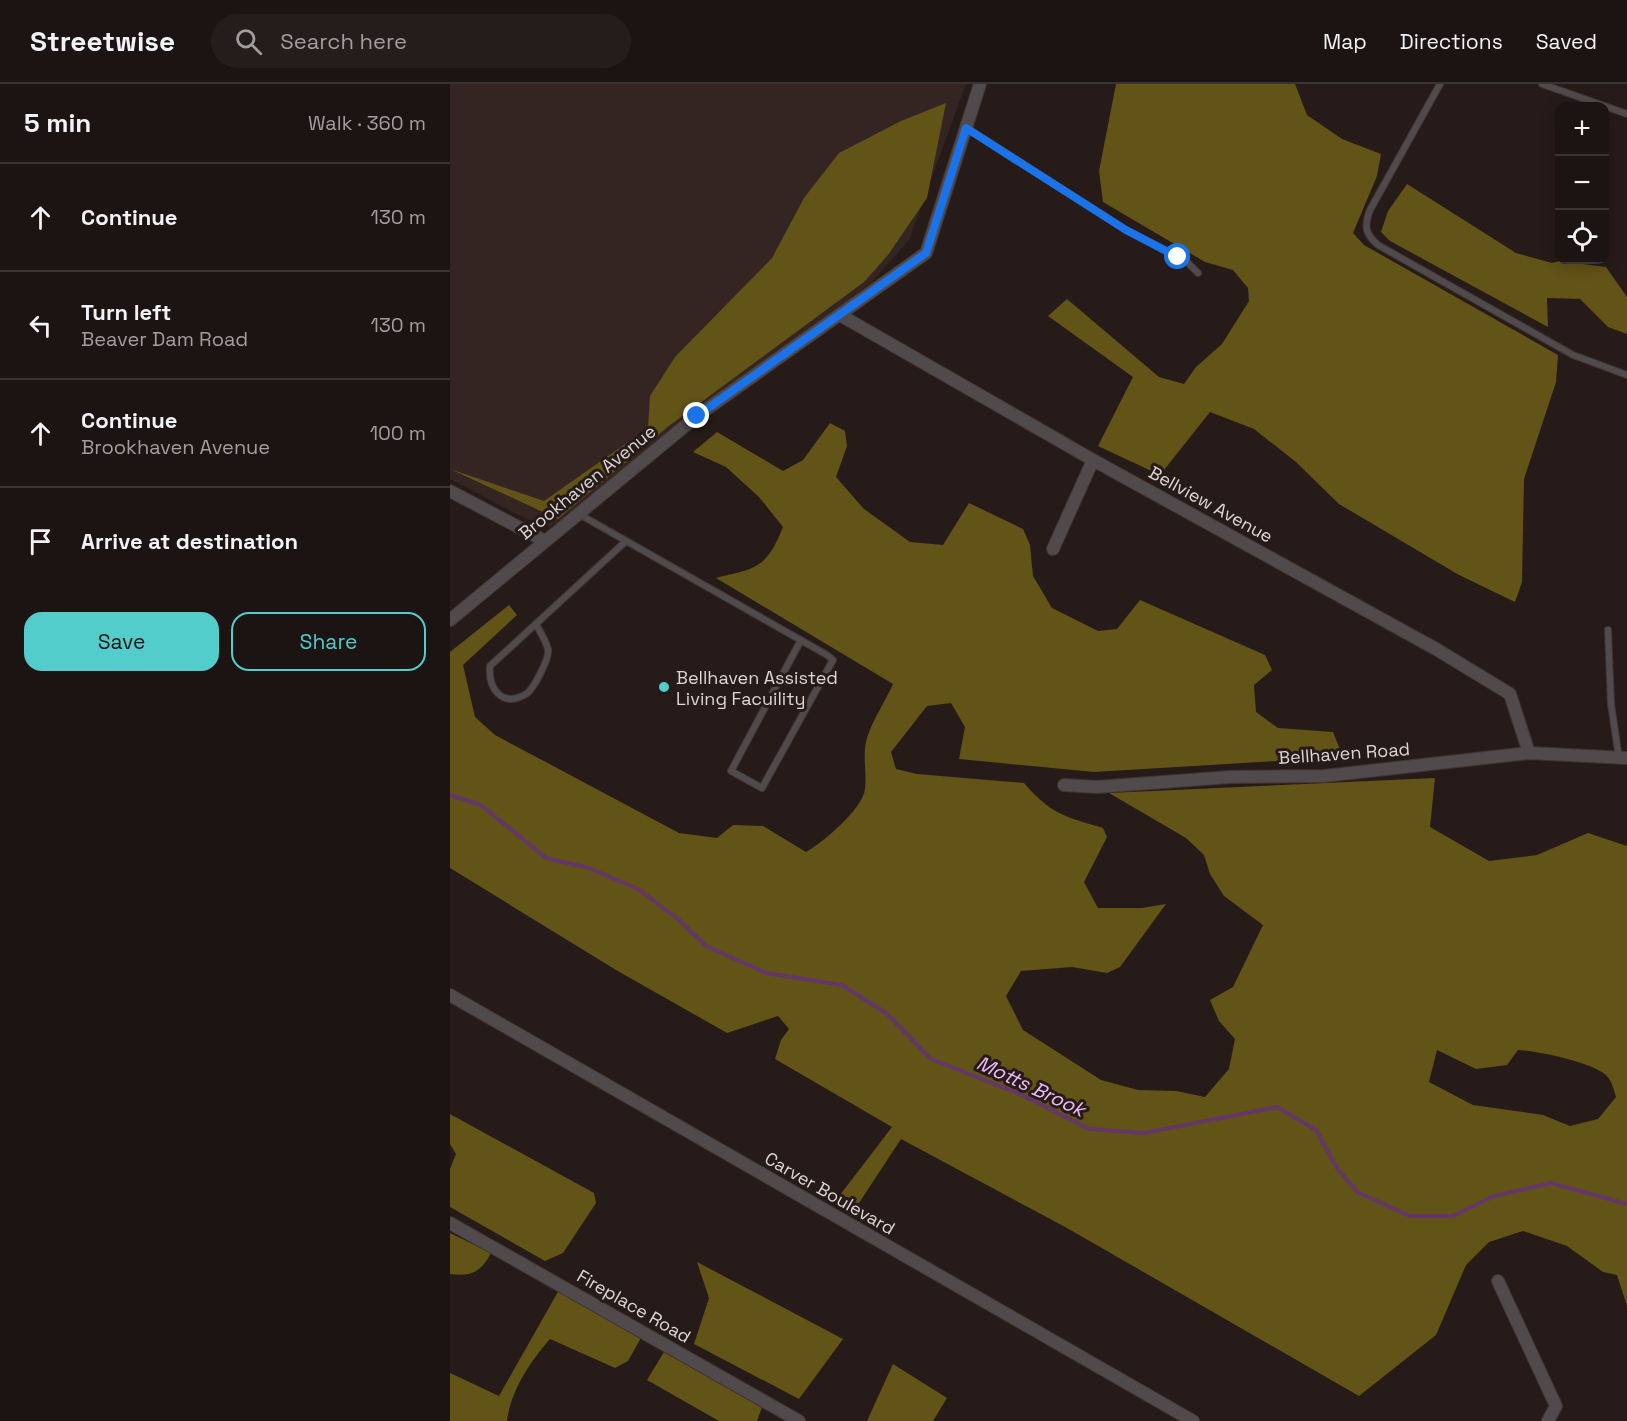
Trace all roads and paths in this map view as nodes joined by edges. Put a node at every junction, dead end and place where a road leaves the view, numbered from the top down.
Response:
1 (980, 84) edge
2 (1440, 84) edge
3 (1542, 84) edge
4 (1627, 114) edge
5 (966, 128) junction
6 (1198, 273) dead end
7 (840, 315) junction
8 (1627, 375) edge
9 (1094, 460) junction
10 (450, 491) edge
11 (576, 513) junction
12 (543, 540) junction
13 (626, 541) junction
14 (1053, 549) dead end
15 (450, 620) edge
16 (536, 624) junction
17 (1608, 630) dead end
18 (801, 640) junction
19 (1529, 753) junction
20 (1623, 758) edge
21 (1064, 785) dead end
22 (450, 995) edge
23 (450, 1223) edge
24 (1498, 1281) dead end
25 (800, 1421) edge
26 (1193, 1421) edge
27 (1548, 1421) edge

1 - 5 street, Brookhaven Avenue
2 - 8 lane
3 - 4 lane
5 - 6 lane
5 - 7 street, Brookhaven Avenue
7 - 9 street, Bellview Avenue
7 - 11 street, Brookhaven Avenue
9 - 14 street
9 - 19 street, Bellview Avenue
10 - 12 street
11 - 12 street, Brookhaven Avenue
11 - 13 lane
12 - 15 street, Brookhaven Avenue
13 - 16 lane
13 - 18 lane
16 - 16 lane
17 - 20 lane
18 - 18 lane
19 - 20 street, Bellhaven Road
19 - 21 street, Bellhaven Road
22 - 26 street, Carver Boulevard
23 - 25 street, Fireplace Road
24 - 27 street

